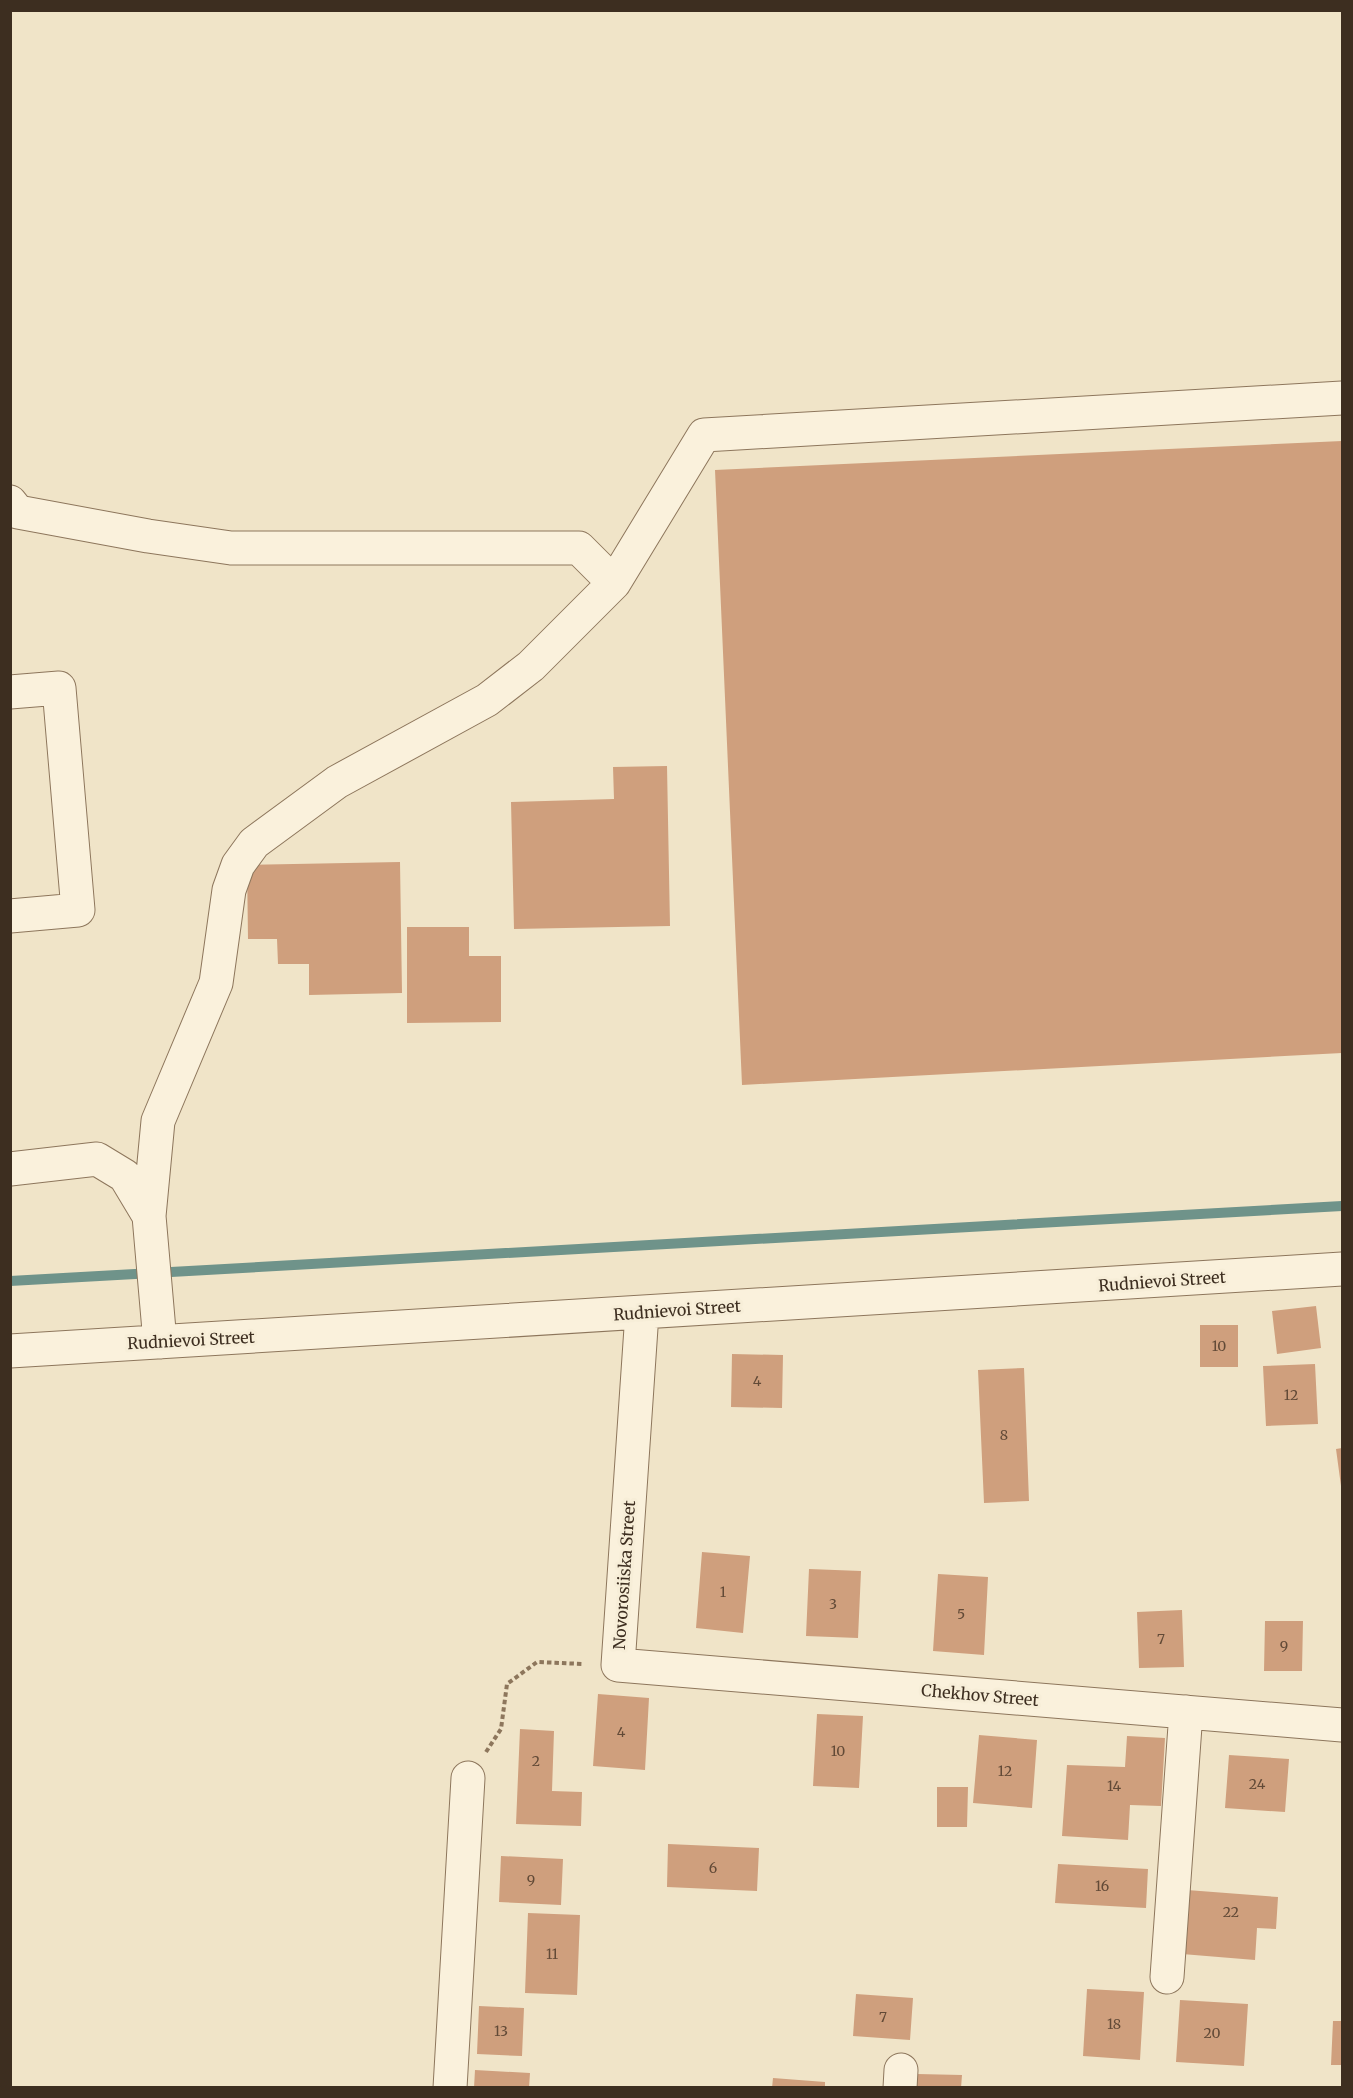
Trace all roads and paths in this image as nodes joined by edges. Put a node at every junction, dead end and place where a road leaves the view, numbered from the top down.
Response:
1 (1342, 398) edge
2 (10, 502) edge
3 (614, 583) junction
4 (10, 692) edge
5 (10, 916) edge
6 (10, 1169) edge
7 (149, 1216) junction
8 (1342, 1269) edge
9 (642, 1313) junction
10 (160, 1342) junction
11 (10, 1351) edge
12 (618, 1665) junction
13 (1186, 1712) junction
14 (1342, 1725) edge
15 (468, 1778) joint
16 (1167, 1977) dead end
17 (450, 2088) edge

1 - 3 street
2 - 3 street
3 - 7 street
4 - 5 street
6 - 7 street
7 - 10 street
8 - 9 street, Rudnievoi Street
9 - 10 street, Rudnievoi Street
9 - 12 street, Novorosiiska Street
10 - 11 street, Rudnievoi Street
12 - 13 street, Chekhov Street
12 - 15 path, Novorosiiska Street
13 - 14 street, Chekhov Street
13 - 16 street
15 - 17 street

